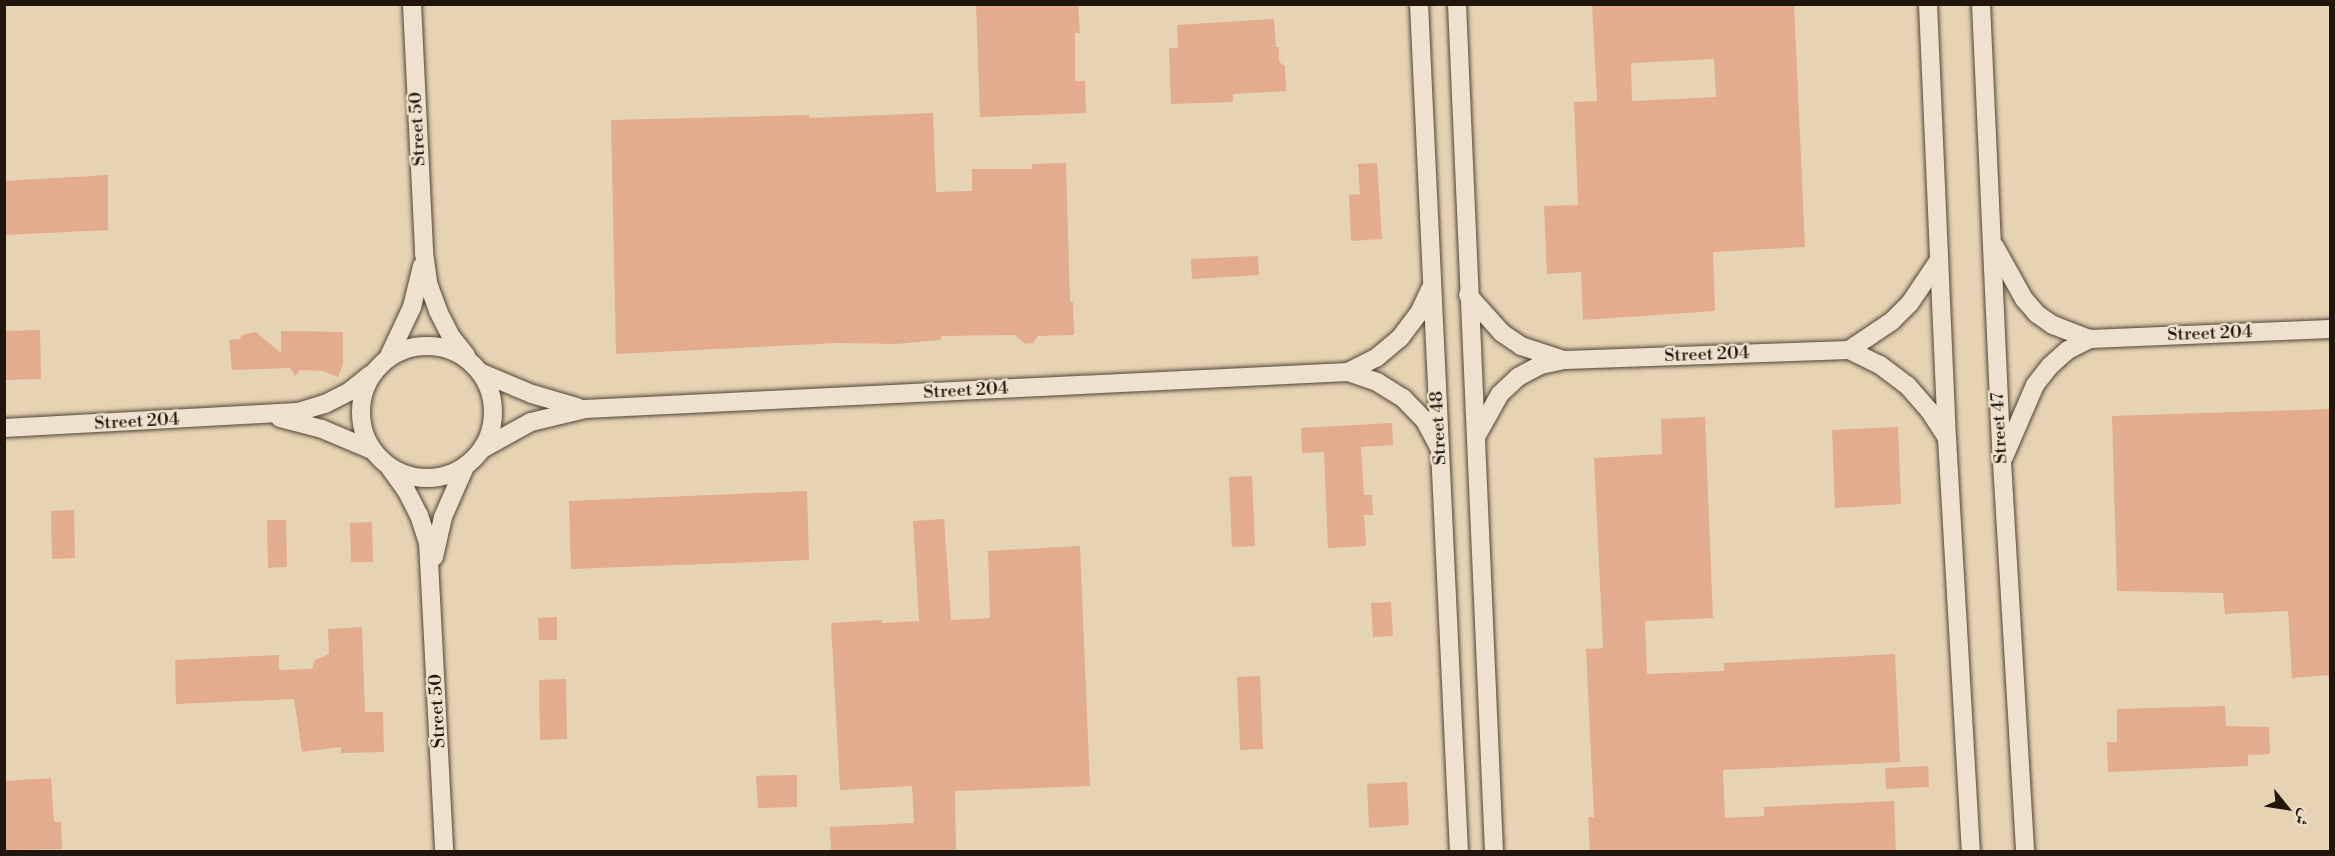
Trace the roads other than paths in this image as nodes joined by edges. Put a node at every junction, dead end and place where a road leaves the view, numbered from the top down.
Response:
1 (412, 4) edge
2 (1419, 4) edge
3 (1457, 4) edge
4 (1928, 4) edge
5 (1981, 4) edge
6 (1992, 241) junction
7 (424, 253) junction
8 (1939, 260) junction
9 (1432, 284) junction
10 (1468, 295) junction
11 (2331, 329) edge
12 (2090, 339) junction
13 (1849, 350) junction
14 (388, 358) junction
15 (1565, 360) junction
16 (477, 367) junction
17 (1348, 372) junction
18 (372, 374) junction
19 (585, 409) junction
20 (270, 416) junction
21 (4, 428) edge
22 (1947, 438) junction
23 (1475, 439) junction
24 (1440, 448) junction
25 (482, 449) junction
26 (372, 450) junction
27 (2002, 462) junction
28 (389, 467) junction
29 (465, 467) junction
30 (431, 570) junction
31 (444, 852) edge
32 (1459, 852) edge
33 (1494, 852) edge
34 (1971, 852) edge
35 (2025, 852) edge

1 - 7 street, Street 50
2 - 9 street, Street 48
3 - 10 street, Street 48
4 - 8 street
5 - 6 street, Street 47
6 - 12 street, Street 204
6 - 27 street, Street 47
7 - 14 street, Street 50
7 - 16 street, Street 50
8 - 13 street
8 - 22 street
9 - 17 street, Street 204
9 - 24 street, Street 48
10 - 15 street, Street 204
10 - 23 street, Street 48
11 - 12 street, Street 204
12 - 27 street, Street 204
13 - 15 street, Street 204
13 - 22 street, Street 204
14 - 16 street
14 - 18 street
15 - 23 street, Street 204
16 - 19 street, Street 204
16 - 25 street
17 - 19 street, Street 204
17 - 24 street, Street 204
18 - 20 street, Street 204
18 - 26 street
19 - 25 street, Street 204
20 - 21 street, Street 204
20 - 26 street, Street 204
22 - 34 street
23 - 33 street, Street 48
24 - 32 street, Street 48
25 - 29 street
26 - 28 street
27 - 35 street, Street 47
28 - 29 street
28 - 30 street, Street 50
29 - 30 street, Street 50
30 - 31 street, Street 50

